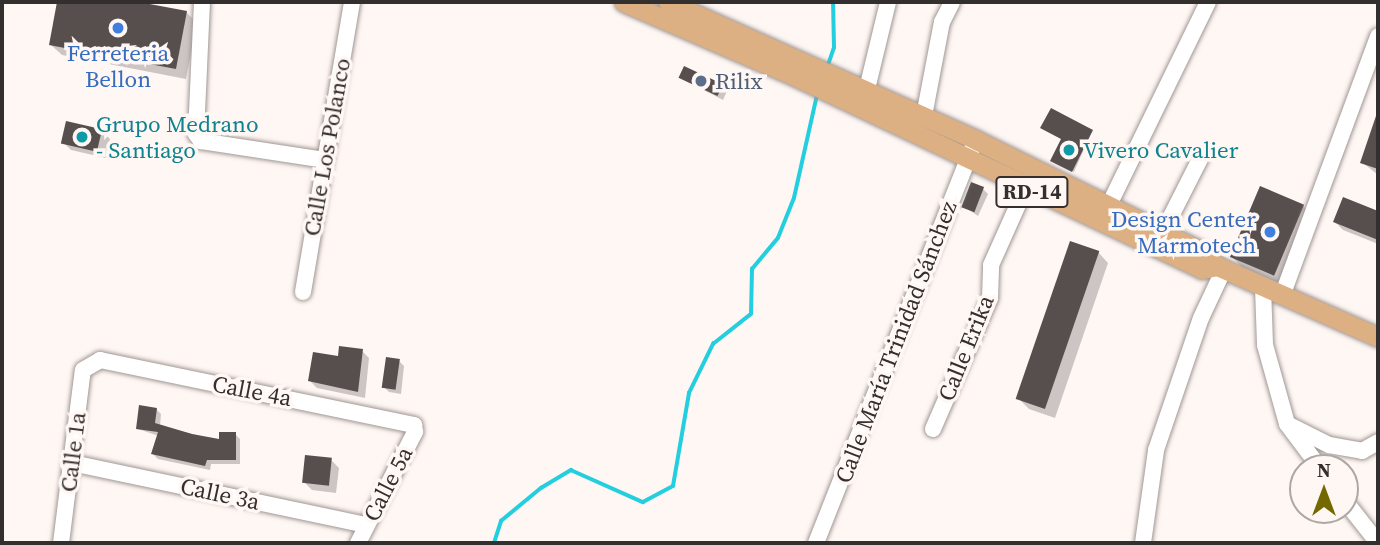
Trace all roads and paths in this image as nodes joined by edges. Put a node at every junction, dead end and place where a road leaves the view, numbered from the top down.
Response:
1 (202, 2) edge
2 (352, 2) edge
3 (624, 2) edge
4 (668, 2) edge
5 (888, 2) edge
6 (952, 2) edge
7 (1208, 2) edge
8 (1378, 36) edge
9 (789, 64) junction
10 (862, 87) junction
11 (924, 116) junction
12 (976, 140) junction
13 (967, 159) junction
14 (1200, 159) dead end
15 (325, 160) junction
16 (1025, 189) junction
17 (1109, 205) junction
18 (1163, 232) junction
19 (1220, 267) junction
20 (1263, 287) junction
21 (303, 292) dead end
22 (1282, 296) junction
23 (1378, 337) edge
24 (91, 365) joint
25 (1287, 424) junction
26 (414, 425) joint
27 (933, 429) dead end
28 (1378, 442) edge
29 (1310, 454) edge
30 (72, 463) junction
31 (1359, 519) edge
32 (368, 525) junction
33 (61, 543) edge
34 (358, 543) edge
35 (816, 543) edge
36 (1143, 543) edge
37 (1378, 543) edge

1 - 15 street
2 - 15 street, Calle Los Polanco
3 - 9 main road, RD-14
4 - 9 main road, RD-14
5 - 10 street
6 - 11 street
7 - 17 street
8 - 22 street
9 - 10 main road, RD-14
9 - 13 main road, RD-14
10 - 11 main road, RD-14
11 - 12 main road, RD-14
12 - 13 street, Calle María Trinidad Sánchez
12 - 17 main road, RD-14
13 - 16 main road, RD-14
13 - 35 street, Calle María Trinidad Sánchez
14 - 18 street
15 - 21 street, Calle Los Polanco
16 - 19 main road, RD-14
16 - 27 street, Calle Erika
17 - 18 main road, RD-14
18 - 19 main road, RD-14
19 - 20 main road, RD-14
19 - 36 street
20 - 22 main road, RD-14
20 - 25 street
22 - 23 main road, RD-14
24 - 26 street, Calle 4a
24 - 30 street, Calle 1a
25 - 28 street
25 - 29 street
26 - 32 street, Calle 5a
30 - 32 street, Calle 3a
30 - 33 street, Calle 1a
31 - 37 street
32 - 34 street, Calle 5a

